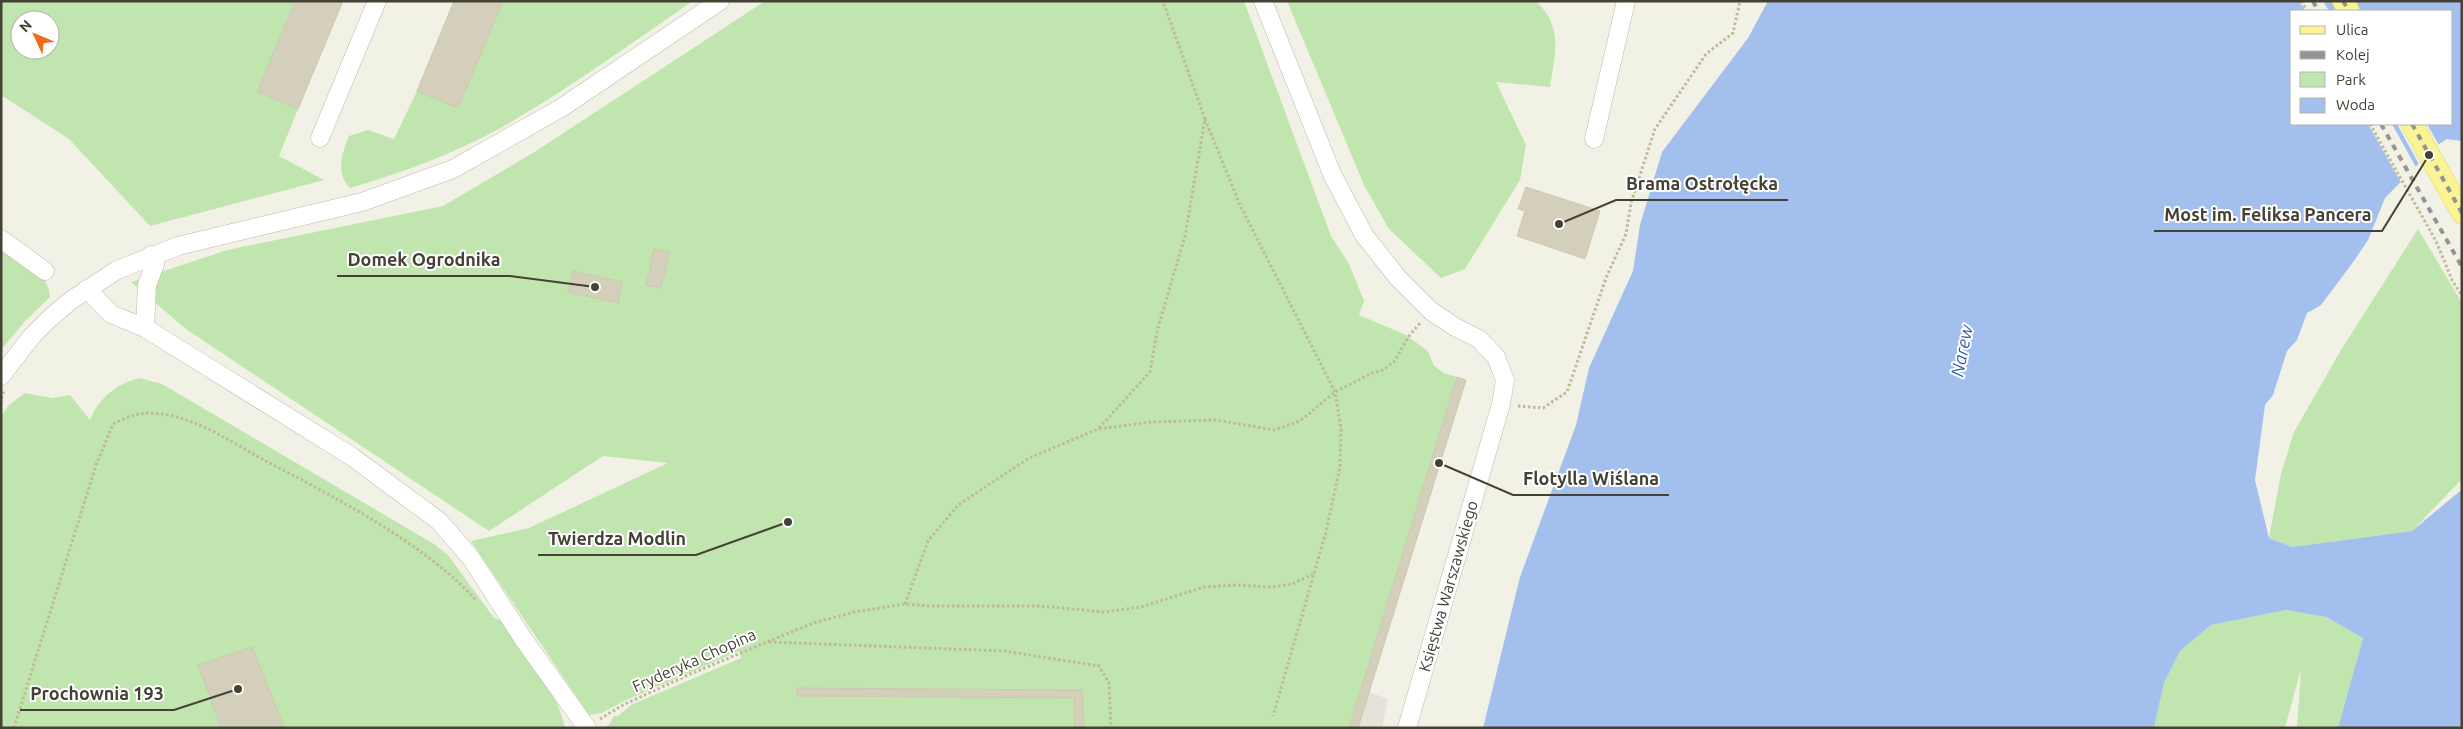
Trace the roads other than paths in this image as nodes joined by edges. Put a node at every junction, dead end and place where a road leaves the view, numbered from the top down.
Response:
1 (377, 1) edge
2 (720, 1) edge
3 (1263, 1) edge
4 (1624, 10) edge
5 (2413, 125) edge
6 (320, 138) dead end
7 (1594, 139) dead end
8 (2462, 213) edge
9 (1, 239) edge
10 (151, 255) junction
11 (45, 271) dead end
12 (87, 289) junction
13 (145, 328) junction
14 (1, 376) edge
15 (587, 727) edge
16 (1408, 728) edge

1 - 6 street
2 - 10 street
3 - 16 street, Księstwa Warszawskiego
4 - 7 street
5 - 8 main road
9 - 11 street
10 - 12 street
10 - 13 street
12 - 13 street
12 - 14 street
13 - 15 street

